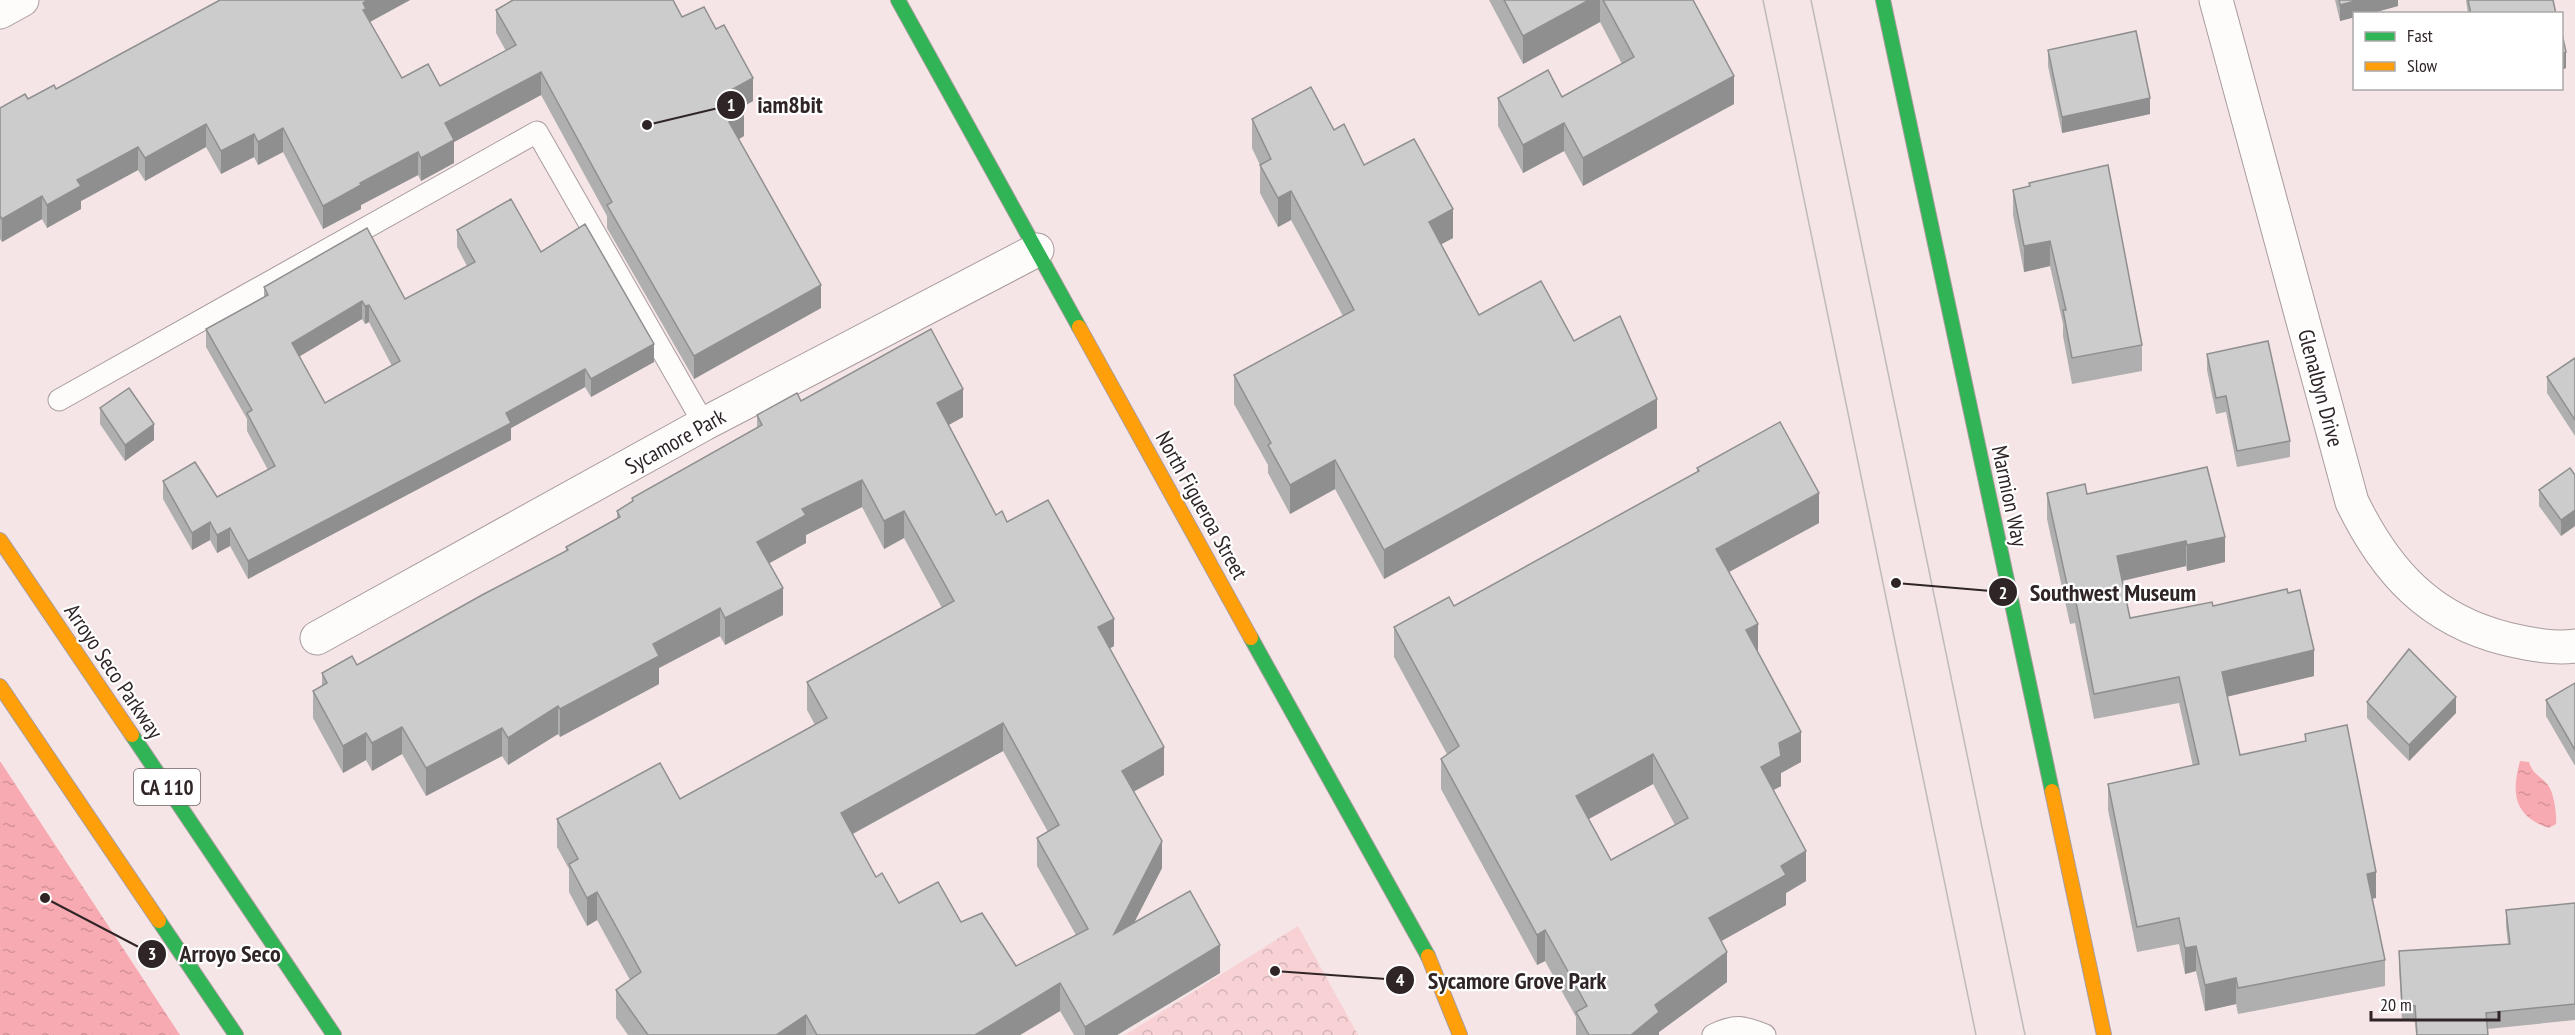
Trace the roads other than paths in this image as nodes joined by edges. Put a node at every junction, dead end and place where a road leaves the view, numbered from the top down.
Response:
1 (22, 0) edge
2 (898, 0) edge
3 (1883, 0) edge
4 (2216, 0) edge
5 (0, 12) edge
6 (1037, 250) junction
7 (58, 400) dead end
8 (704, 424) junction
9 (0, 540) edge
10 (317, 638) dead end
11 (2575, 646) edge
12 (0, 686) edge
13 (236, 1035) edge
14 (334, 1035) edge
15 (1460, 1035) edge
16 (1713, 1035) edge
17 (1766, 1035) edge
18 (2104, 1035) edge

1 - 5 street
2 - 6 main road, North Figueroa Street
3 - 18 main road, Marmion Way
4 - 11 street, Glenalbyn Drive
6 - 8 street, Sycamore Park
6 - 15 main road, North Figueroa Street
7 - 8 lane
8 - 10 street, Sycamore Park
9 - 14 main road, Arroyo Seco Parkway / CA 110
12 - 13 main road
16 - 17 lane

